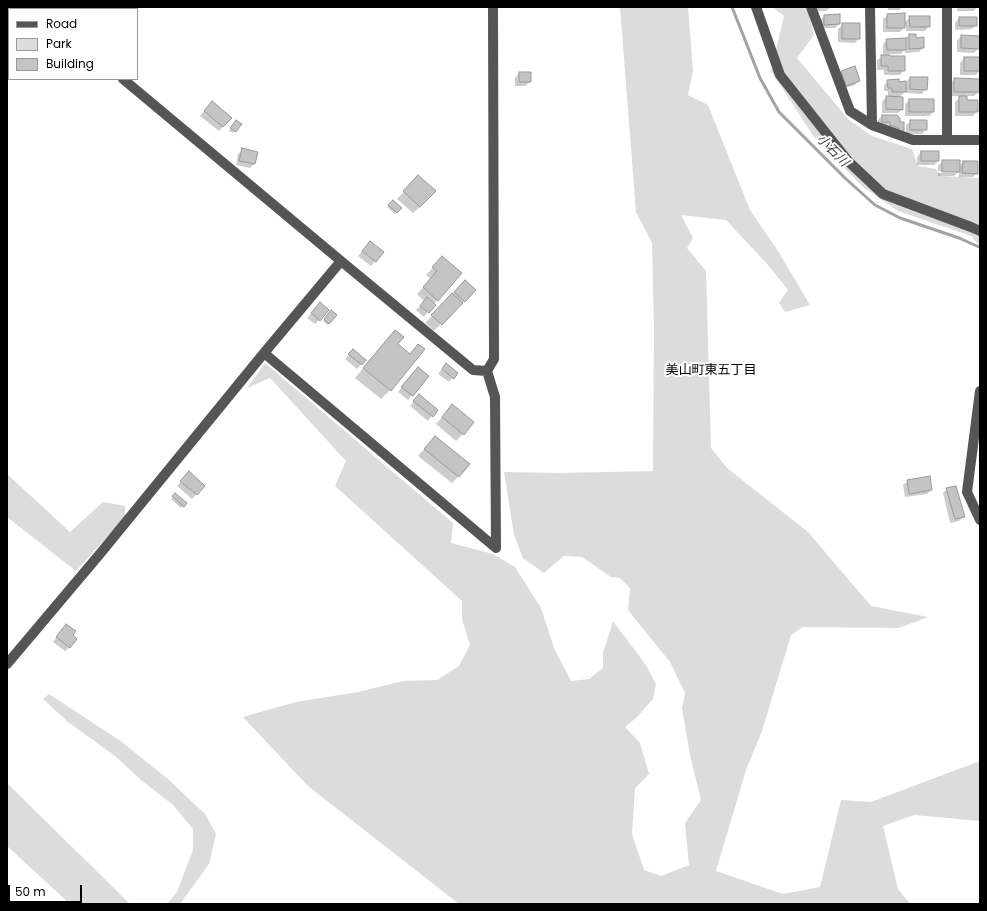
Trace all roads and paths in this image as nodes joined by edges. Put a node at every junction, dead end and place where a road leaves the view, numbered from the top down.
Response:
1 (493, 7) edge
2 (756, 7) edge
3 (812, 7) edge
4 (870, 7) edge
5 (946, 7) edge
6 (124, 80) edge
7 (872, 125) junction
8 (947, 140) junction
9 (980, 140) edge
10 (980, 231) edge
11 (341, 261) junction
12 (264, 353) junction
13 (487, 371) junction
14 (980, 391) edge
15 (980, 520) edge
16 (7, 664) edge

1 - 13 street
2 - 10 street
3 - 7 street
4 - 7 street
5 - 8 street
6 - 11 street
7 - 8 street
8 - 9 street
11 - 12 street
11 - 13 street
12 - 13 street
12 - 16 street
14 - 15 street

